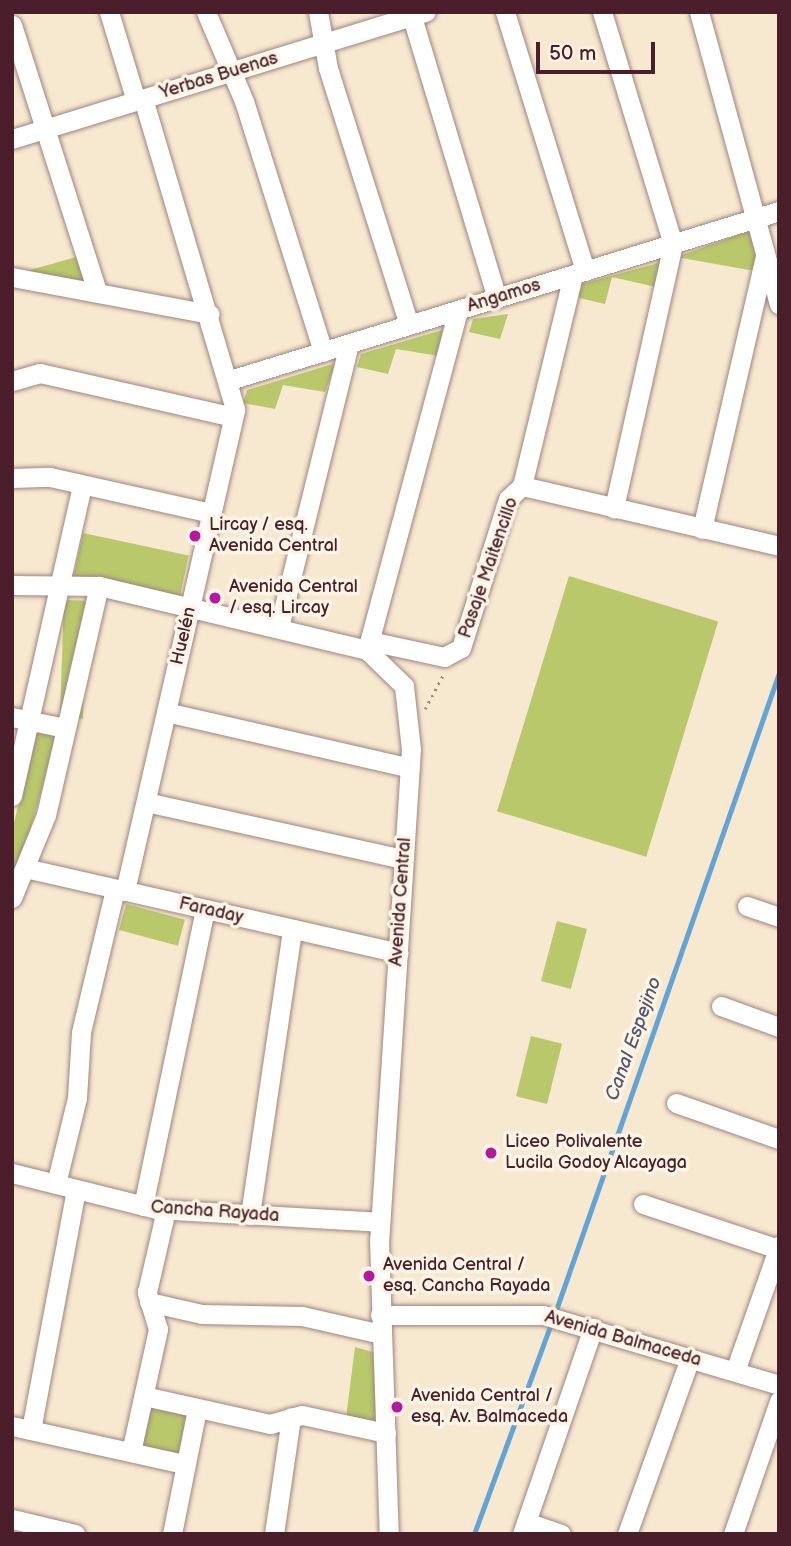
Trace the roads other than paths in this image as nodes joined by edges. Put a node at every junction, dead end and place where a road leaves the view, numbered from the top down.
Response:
1 (109, 12) edge
2 (206, 12) edge
3 (318, 12) edge
4 (505, 12) edge
5 (602, 12) edge
6 (699, 12) edge
7 (419, 14) edge
8 (12, 25) edge
9 (327, 43) junction
10 (229, 73) junction
11 (140, 100) junction
12 (45, 129) junction
13 (12, 139) edge
14 (779, 211) edge
15 (755, 219) junction
16 (673, 244) junction
17 (765, 254) junction
18 (579, 273) junction
19 (12, 277) edge
20 (96, 292) junction
21 (497, 298) junction
22 (779, 304) edge
23 (458, 310) junction
24 (210, 313) junction
25 (409, 325) junction
26 (349, 344) junction
27 (323, 352) junction
28 (230, 380) junction
29 (12, 381) edge
30 (233, 417) junction
31 (12, 478) edge
32 (82, 485) junction
33 (522, 486) junction
34 (614, 509) junction
35 (211, 513) junction
36 (702, 528) junction
37 (779, 546) edge
38 (12, 585) edge
39 (60, 585) junction
40 (99, 586) junction
41 (191, 605) junction
42 (279, 627) junction
43 (369, 645) junction
44 (166, 712) junction
45 (21, 719) edge
46 (65, 728) junction
47 (410, 768) junction
48 (12, 796) edge
49 (146, 802) junction
50 (403, 859) junction
51 (25, 868) junction
52 (120, 890) junction
53 (12, 898) edge
54 (747, 906) dead end
55 (205, 909) junction
56 (779, 917) edge
57 (292, 929) junction
58 (398, 953) junction
59 (721, 1006) dead end
60 (779, 1027) edge
61 (676, 1103) dead end
62 (779, 1139) edge
63 (12, 1173) edge
64 (56, 1184) junction
65 (76, 1190) junction
66 (643, 1204) dead end
67 (143, 1206) junction
68 (166, 1210) junction
69 (250, 1215) junction
70 (379, 1222) junction
71 (778, 1248) edge
72 (149, 1302) junction
73 (380, 1325) junction
74 (593, 1328) junction
75 (690, 1358) junction
76 (735, 1371) junction
77 (779, 1385) edge
78 (144, 1396) junction
79 (779, 1401) edge
80 (197, 1409) junction
81 (291, 1417) junction
82 (22, 1428) edge
83 (386, 1433) junction
84 (131, 1452) junction
85 (184, 1464) junction
86 (12, 1520) edge
87 (524, 1528) edge
88 (75, 1534) edge
89 (172, 1534) edge
90 (274, 1534) edge
91 (389, 1534) edge
92 (561, 1534) edge
93 (627, 1534) edge
94 (733, 1534) edge

1 - 11 street, Huelén
2 - 10 street
3 - 9 street
4 - 18 street
5 - 16 street
6 - 15 street
7 - 9 street, Yerbas Buenas
7 - 21 street
8 - 12 street
9 - 10 street, Yerbas Buenas
9 - 25 street
10 - 11 street, Yerbas Buenas
10 - 27 street
11 - 12 street, Yerbas Buenas
11 - 24 street, Huelén
12 - 13 street, Yerbas Buenas
12 - 20 street
14 - 15 street, Angamos
15 - 16 street, Angamos
15 - 17 street
16 - 18 street, Angamos
16 - 34 street
17 - 22 street
17 - 36 street
18 - 21 street, Angamos
18 - 33 street, Pasaje Maitencillo
19 - 20 street
20 - 24 street
21 - 23 street, Angamos
23 - 25 street, Angamos
23 - 43 street
24 - 28 street, Huelén
25 - 26 street, Angamos
26 - 27 street, Angamos
26 - 42 street
27 - 28 street, Angamos
28 - 30 street, Huelén
29 - 30 street
30 - 35 street, Huelén
31 - 32 street
32 - 35 street
32 - 39 street
33 - 34 street
33 - 43 street, Pasaje Maitencillo
34 - 36 street
35 - 41 street, Huelén
36 - 37 street
38 - 39 street, Avenida Central
39 - 40 street, Avenida Central
39 - 45 street
40 - 41 street, Avenida Central
40 - 46 street
41 - 42 street, Avenida Central
41 - 44 street, Huelén
42 - 43 street, Avenida Central
43 - 47 street, Avenida Central
44 - 47 street
44 - 49 street, Huelén
45 - 46 street
45 - 48 street
46 - 51 street
47 - 50 street, Avenida Central
49 - 50 street
49 - 52 street, Huelén
50 - 58 street, Avenida Central
51 - 52 street, Faraday
51 - 53 street
52 - 55 street, Faraday
52 - 64 street, Huelén
54 - 56 street
55 - 57 street, Faraday
55 - 67 street
57 - 58 street, Faraday
57 - 69 street
58 - 70 street, Avenida Central
59 - 60 street
61 - 62 street
63 - 64 street, Cancha Rayada
64 - 65 street, Cancha Rayada
65 - 67 street, Cancha Rayada
65 - 82 street
66 - 71 street
67 - 68 street, Cancha Rayada
68 - 69 street, Cancha Rayada
68 - 72 street
69 - 70 street, Cancha Rayada
70 - 73 street, Avenida Central
71 - 76 street
72 - 73 street, Avenida Balmaceda
72 - 78 street
73 - 74 street, Avenida Balmaceda
73 - 83 street, Avenida Central
74 - 75 street, Avenida Balmaceda
74 - 87 street
75 - 76 street, Avenida Balmaceda
75 - 93 street
76 - 77 street, Avenida Balmaceda
78 - 80 street
78 - 84 street
79 - 94 street
80 - 81 street
80 - 85 street
81 - 83 street
81 - 90 street
82 - 84 street
83 - 91 street, Avenida Central
84 - 85 street
85 - 89 street
86 - 88 street
87 - 92 street

